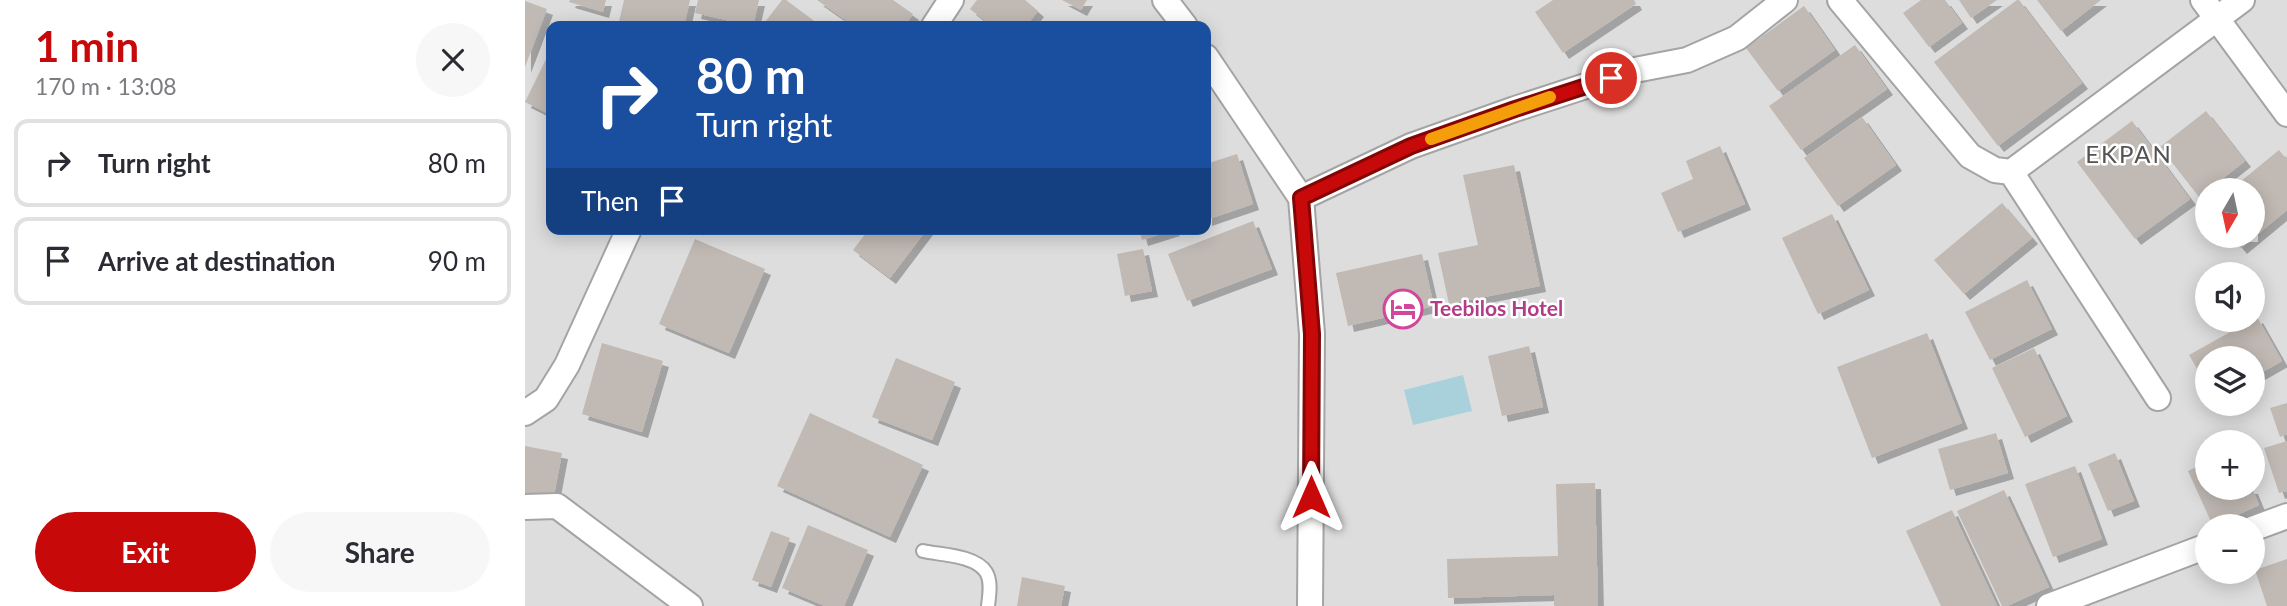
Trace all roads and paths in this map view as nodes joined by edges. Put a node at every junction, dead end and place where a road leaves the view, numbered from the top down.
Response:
1 (951, 0) edge
2 (1165, 0) edge
3 (1785, 0) edge
4 (1840, 0) edge
5 (2242, 0) edge
6 (2210, 9) edge
7 (937, 21) edge
8 (1181, 21) edge
9 (1211, 64) edge
10 (2287, 114) edge
11 (2011, 172) junction
12 (1301, 198) junction
13 (626, 235) edge
14 (2158, 398) dead end
15 (525, 413) edge
16 (525, 508) edge
17 (2287, 516) edge
18 (2265, 524) edge
19 (923, 551) dead end
20 (2195, 551) edge
21 (689, 606) edge
22 (988, 606) edge
23 (1310, 606) edge
24 (2049, 606) edge

1 - 7 street
2 - 8 street
3 - 12 street
4 - 11 street
5 - 6 street
6 - 10 street
6 - 11 street
9 - 12 street
11 - 14 street
12 - 23 street
13 - 15 street
16 - 21 street
17 - 18 street
19 - 22 lane
20 - 24 street

